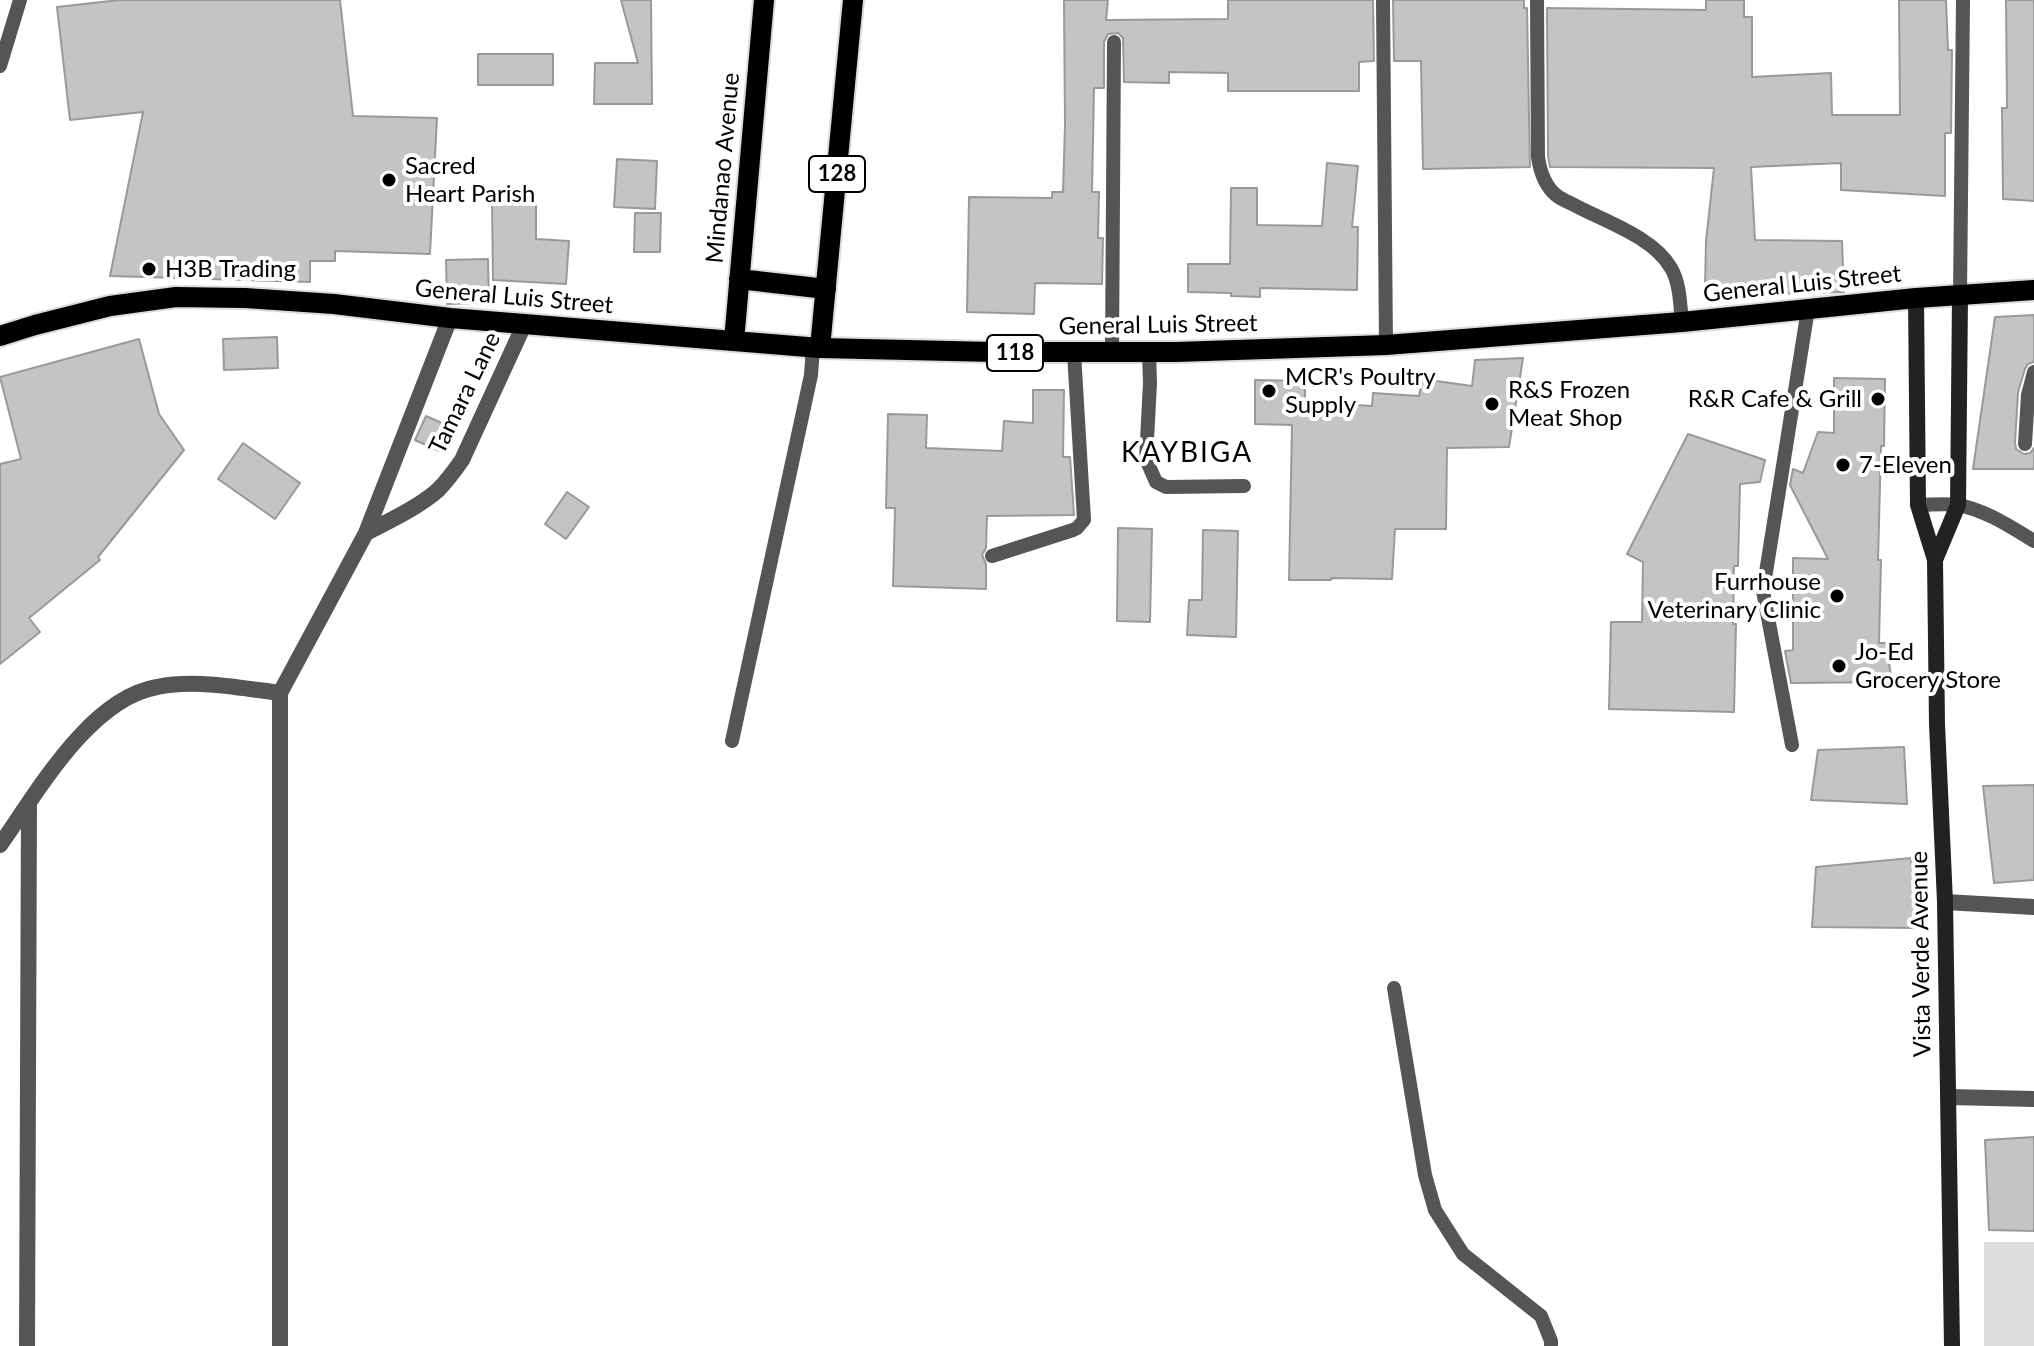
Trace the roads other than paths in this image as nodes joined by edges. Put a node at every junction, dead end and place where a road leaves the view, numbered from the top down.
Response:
1 (20, 0) edge
2 (764, 0) edge
3 (853, 0) edge
4 (1383, 0) edge
5 (1537, 0) edge
6 (1963, 0) edge
7 (1114, 42) dead end
8 (0, 66) edge
9 (739, 279) junction
10 (826, 289) junction
11 (2034, 290) edge
12 (1960, 296) junction
13 (1916, 298) junction
14 (1808, 309) junction
15 (450, 318) junction
16 (1682, 322) junction
17 (524, 325) junction
18 (0, 336) edge
19 (734, 341) junction
20 (1386, 345) junction
21 (817, 347) junction
22 (1112, 352) junction
23 (1149, 352) junction
24 (1074, 353) junction
25 (2034, 372) edge
26 (2025, 444) dead end
27 (1244, 486) dead end
28 (1918, 505) junction
29 (1958, 505) junction
30 (366, 533) junction
31 (2034, 541) edge
32 (992, 556) dead end
33 (1935, 560) junction
34 (280, 693) junction
35 (732, 741) dead end
36 (1792, 745) dead end
37 (29, 803) junction
38 (0, 845) edge
39 (1945, 902) junction
40 (2034, 907) edge
41 (1394, 988) dead end
42 (1949, 1097) junction
43 (2034, 1099) edge
44 (27, 1346) edge
45 (280, 1346) edge
46 (1551, 1346) edge
47 (1952, 1346) edge

1 - 8 lane
2 - 9 main road, Mindanao Avenue
3 - 10 main road, 128
4 - 20 lane
5 - 16 lane
6 - 12 lane
7 - 22 lane
9 - 10 main road
9 - 19 main road, Mindanao Avenue
10 - 21 main road, 128
11 - 12 main road, General Luis Street / 118
12 - 13 main road, General Luis Street / 118
12 - 29 street, Vista Verde Avenue
13 - 14 main road, General Luis Street / 118
13 - 28 street, Vista Verde Avenue
14 - 16 main road, General Luis Street / 118
14 - 36 lane
15 - 17 main road, General Luis Street / 118
15 - 18 main road, General Luis Street / 118
15 - 30 street, Tamara Lane
16 - 20 main road, General Luis Street / 118
17 - 19 main road, General Luis Street / 118
17 - 30 street, Tamara Lane
19 - 21 main road, General Luis Street / 118
20 - 23 main road, General Luis Street / 118
21 - 24 main road, General Luis Street / 118
21 - 35 lane
22 - 23 main road, General Luis Street / 118
22 - 24 main road, General Luis Street / 118
23 - 27 lane
24 - 32 lane
25 - 26 lane
28 - 29 lane
28 - 33 street, Vista Verde Avenue
29 - 31 lane
29 - 33 street, Vista Verde Avenue
30 - 34 street, Tamara Lane
33 - 39 street, Vista Verde Avenue
34 - 37 street
34 - 45 street
37 - 38 street
37 - 44 street
39 - 40 street
39 - 42 street, Vista Verde Avenue
41 - 46 lane
42 - 43 street
42 - 47 street, Vista Verde Avenue

